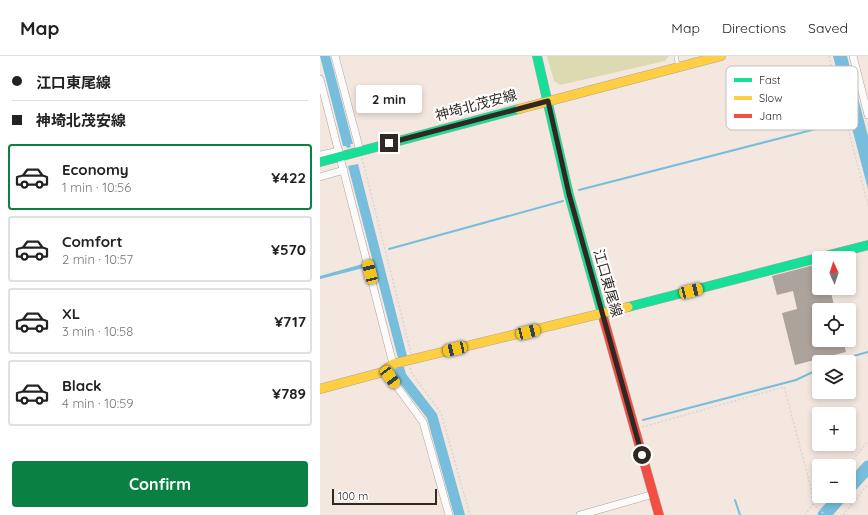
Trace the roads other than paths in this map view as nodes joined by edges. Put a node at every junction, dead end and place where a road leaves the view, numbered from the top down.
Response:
1 (335, 56) edge
2 (537, 56) edge
3 (676, 56) edge
4 (721, 56) edge
5 (853, 56) edge
6 (856, 66) edge
7 (678, 67) junction
8 (858, 76) edge
9 (320, 79) edge
10 (548, 101) junction
11 (868, 115) edge
12 (360, 151) junction
13 (339, 154) junction
14 (320, 155) edge
15 (320, 162) edge
16 (344, 170) junction
17 (320, 177) edge
18 (868, 245) edge
19 (602, 314) junction
20 (399, 364) junction
21 (320, 389) edge
22 (654, 494) junction
23 (449, 515) edge
24 (580, 515) edge
25 (659, 515) edge

1 - 12 street
2 - 10 street, 江口東尾線
3 - 7 lane
4 - 7 street, 神埼北茂安線
5 - 6 street
7 - 10 street, 神埼北茂安線
8 - 11 street
9 - 13 street
10 - 12 street, 神埼北茂安線
10 - 19 street, 江口東尾線
12 - 13 street, 神埼北茂安線
13 - 14 street
13 - 15 street, 神埼北茂安線
13 - 16 street
16 - 17 street
16 - 20 street
18 - 19 street
19 - 20 street
19 - 22 street, 江口東尾線
20 - 21 street
20 - 23 street
22 - 24 street
22 - 25 street, 江口東尾線

